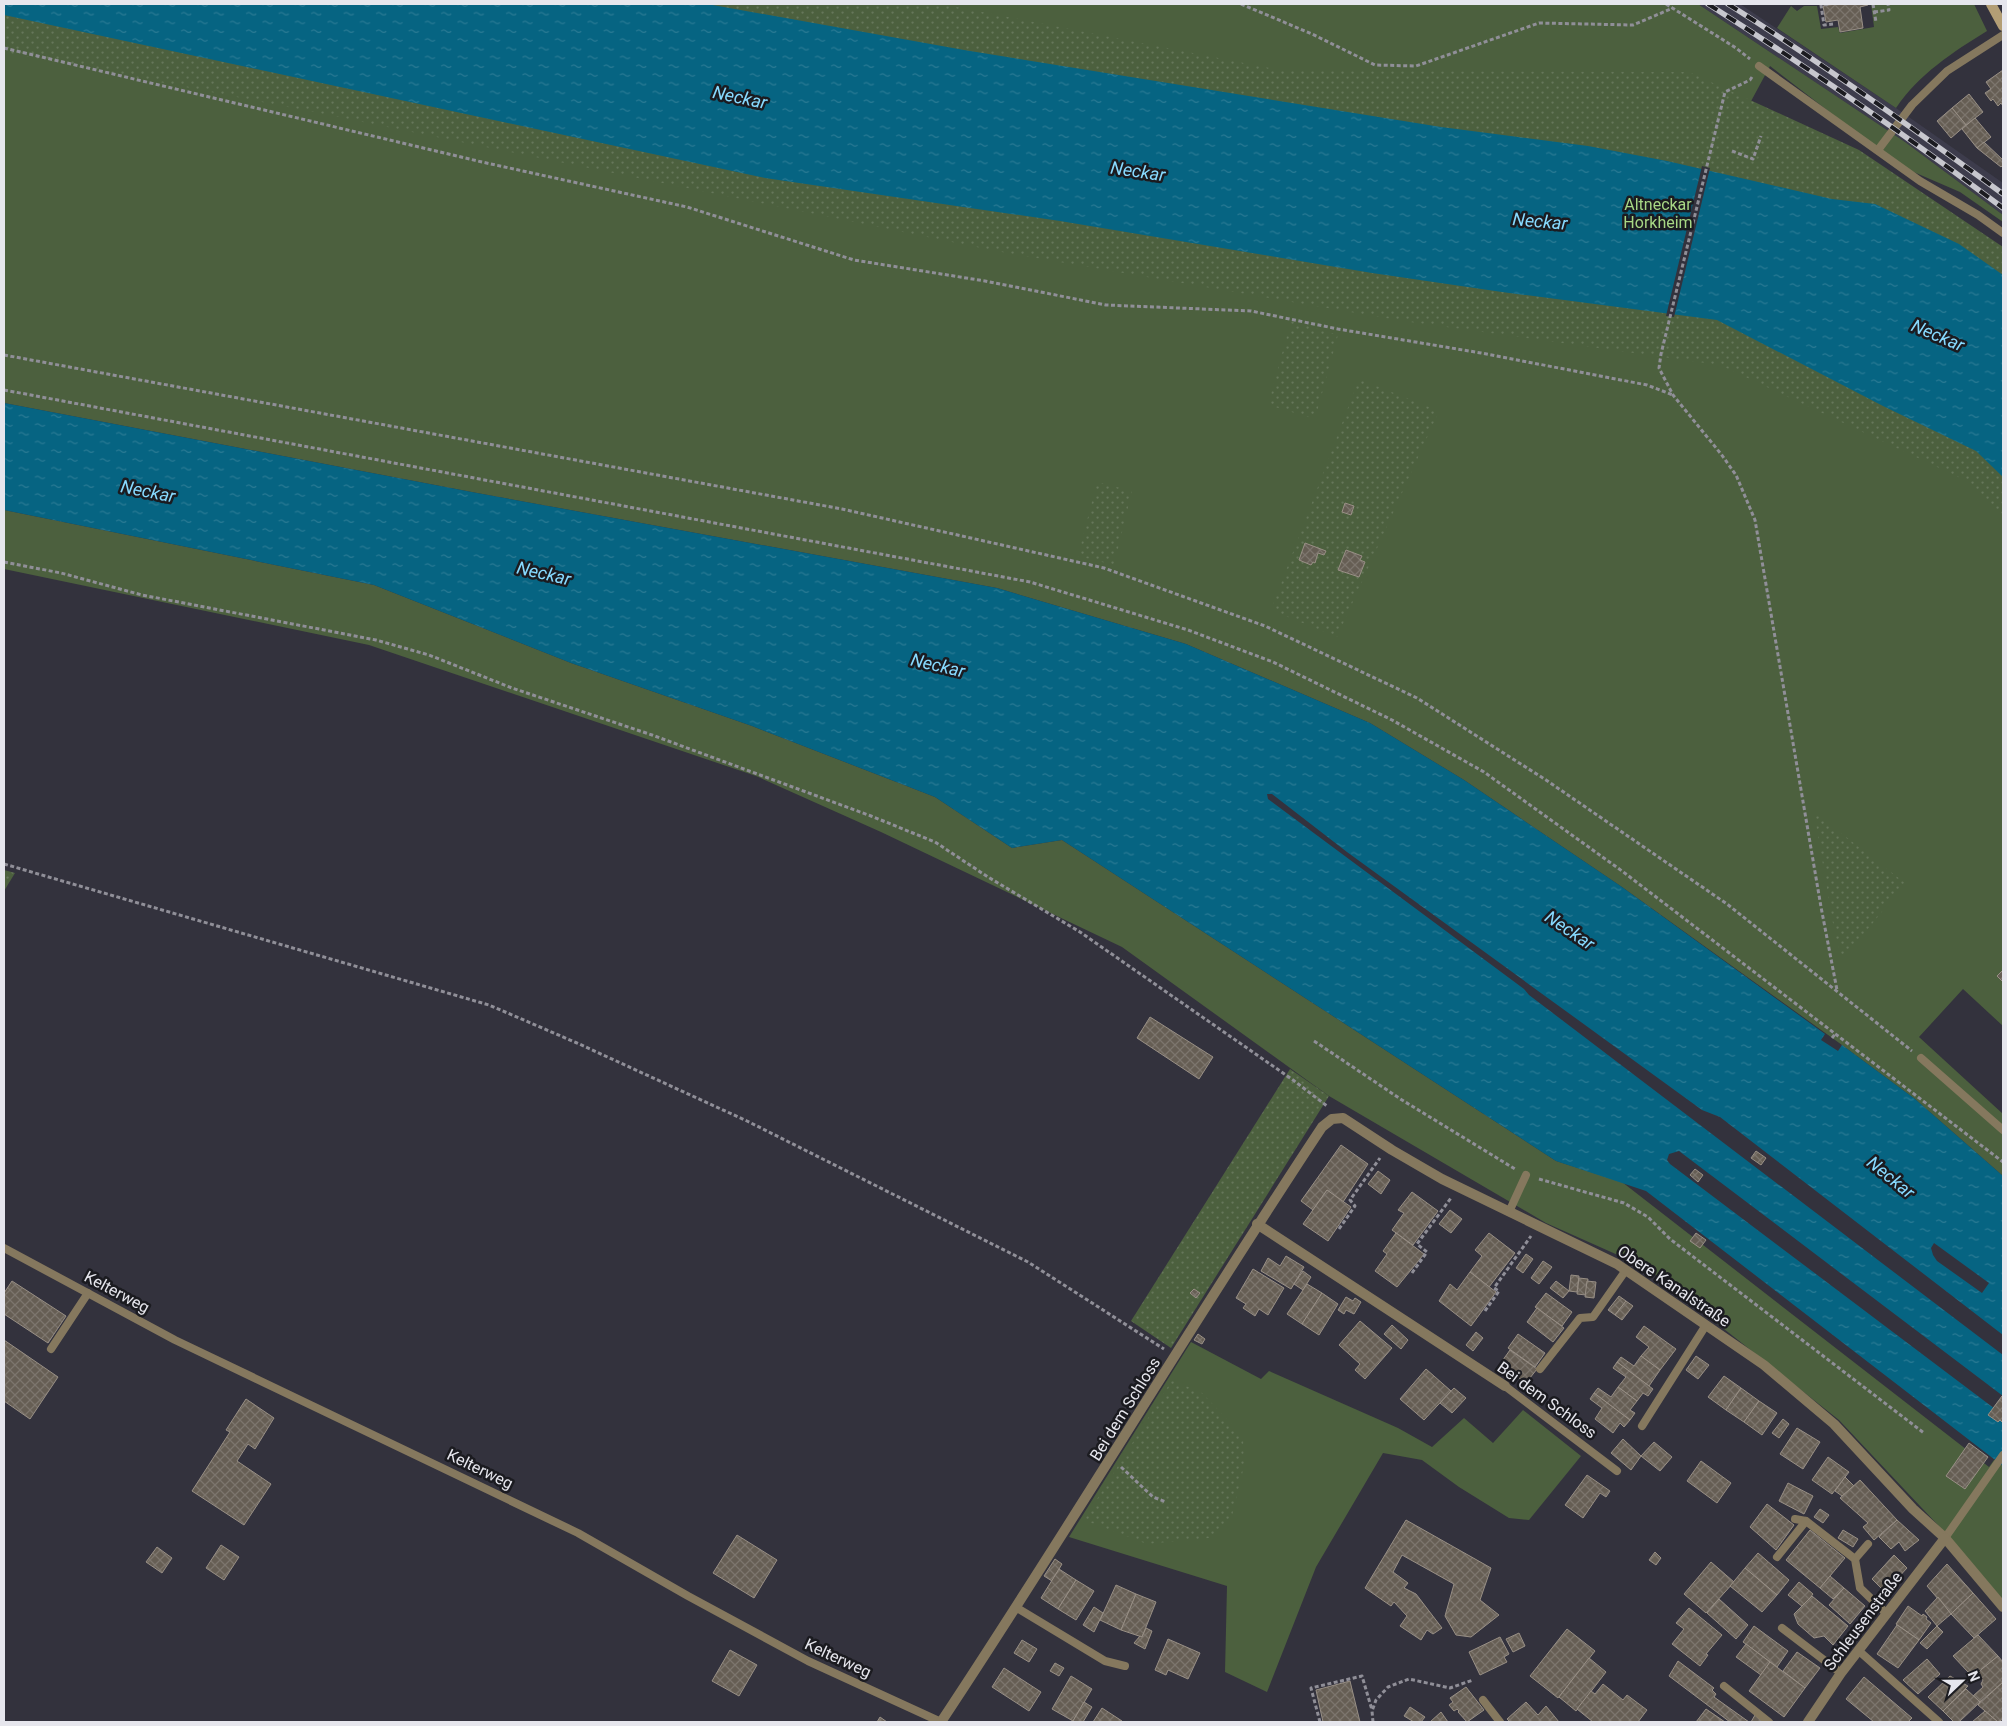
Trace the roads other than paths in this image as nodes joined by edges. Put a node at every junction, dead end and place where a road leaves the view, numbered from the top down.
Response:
1 (1990, 4) edge
2 (2003, 26) edge
3 (2003, 35) edge
4 (1759, 66) road end
5 (1878, 150) junction
6 (2003, 233) edge
7 (1920, 1058) road end
8 (1343, 1118) joint
9 (2003, 1130) edge
10 (1526, 1175) road end
11 (1509, 1212) junction
12 (1257, 1224) junction
13 (4, 1248) edge
14 (1626, 1270) junction
15 (88, 1293) junction
16 (1706, 1325) junction
17 (51, 1349) dead end
18 (1540, 1369) dead end
19 (1505, 1386) joint
20 (1642, 1426) dead end
21 (2003, 1455) edge
22 (1617, 1471) dead end
23 (1795, 1519) dead end
24 (1806, 1521) junction
25 (1945, 1538) junction
26 (1868, 1544) dead end
27 (1777, 1557) dead end
28 (1855, 1559) junction
29 (2003, 1607) edge
30 (1017, 1608) junction
31 (1886, 1614) junction
32 (1782, 1628) dead end
33 (1859, 1651) junction
34 (1125, 1666) dead end
35 (1841, 1673) junction
36 (1724, 1686) dead end
37 (1483, 1700) dead end
38 (941, 1722) edge
39 (1500, 1722) edge
40 (1769, 1722) edge
41 (1808, 1722) edge
42 (1939, 1722) edge

1 - 2 main road
3 - 5 lane
4 - 5 lane
5 - 6 lane
7 - 9 lane
8 - 11 street, Obere Kanalstraße
8 - 12 street, Bei dem Schloss
10 - 11 lane
11 - 14 street, Obere Kanalstraße
12 - 19 street, Bei dem Schloss
12 - 30 street, Bei dem Schloss
13 - 15 lane, Kelterweg
14 - 16 street, Obere Kanalstraße
14 - 18 lane
15 - 17 lane
15 - 38 lane, Kelterweg
16 - 20 lane
16 - 25 street, Obere Kanalstraße
19 - 22 lane, Bei dem Schloss
21 - 25 lane
23 - 24 lane
24 - 27 lane
24 - 28 lane
25 - 29 street, Obere Kanalstraße
25 - 31 street, Schleusenstraße
26 - 28 lane
28 - 31 lane
30 - 34 lane
30 - 38 street, Bei dem Schloss
31 - 33 street, Schleusenstraße
32 - 35 lane
33 - 35 street, Schleusenstraße
33 - 42 lane
35 - 41 street, Schleusenstraße
36 - 40 lane
37 - 39 lane

